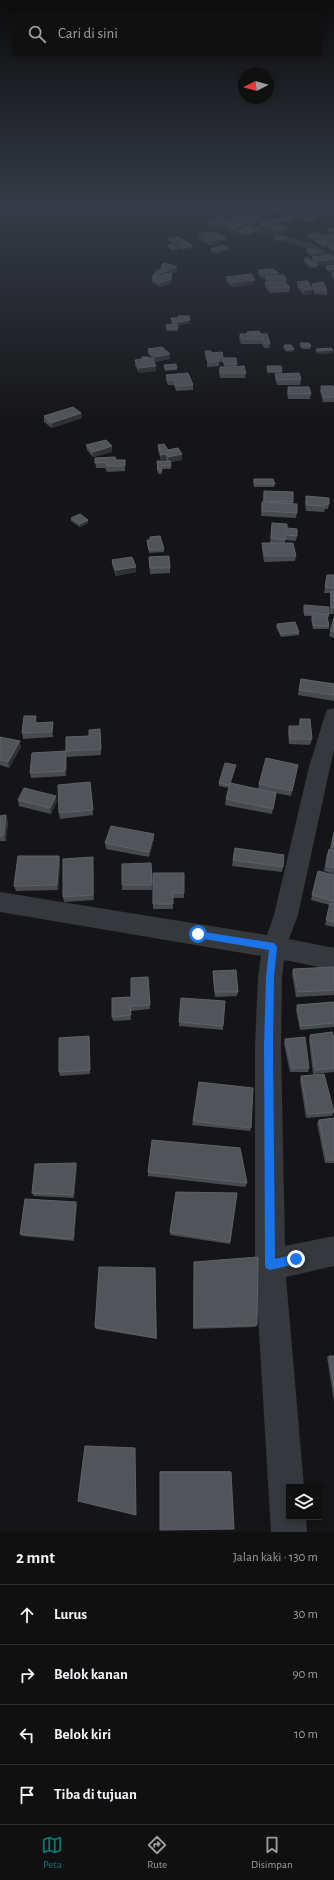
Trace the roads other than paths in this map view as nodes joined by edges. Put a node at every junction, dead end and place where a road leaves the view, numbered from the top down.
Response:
1 (334, 715) edge
2 (0, 902) edge
3 (274, 947) junction
4 (334, 959) edge
5 (334, 1251) edge
6 (270, 1265) junction
7 (289, 1532) edge

1 - 3 street
2 - 3 street
3 - 4 street
3 - 6 street
5 - 6 street
6 - 7 street

